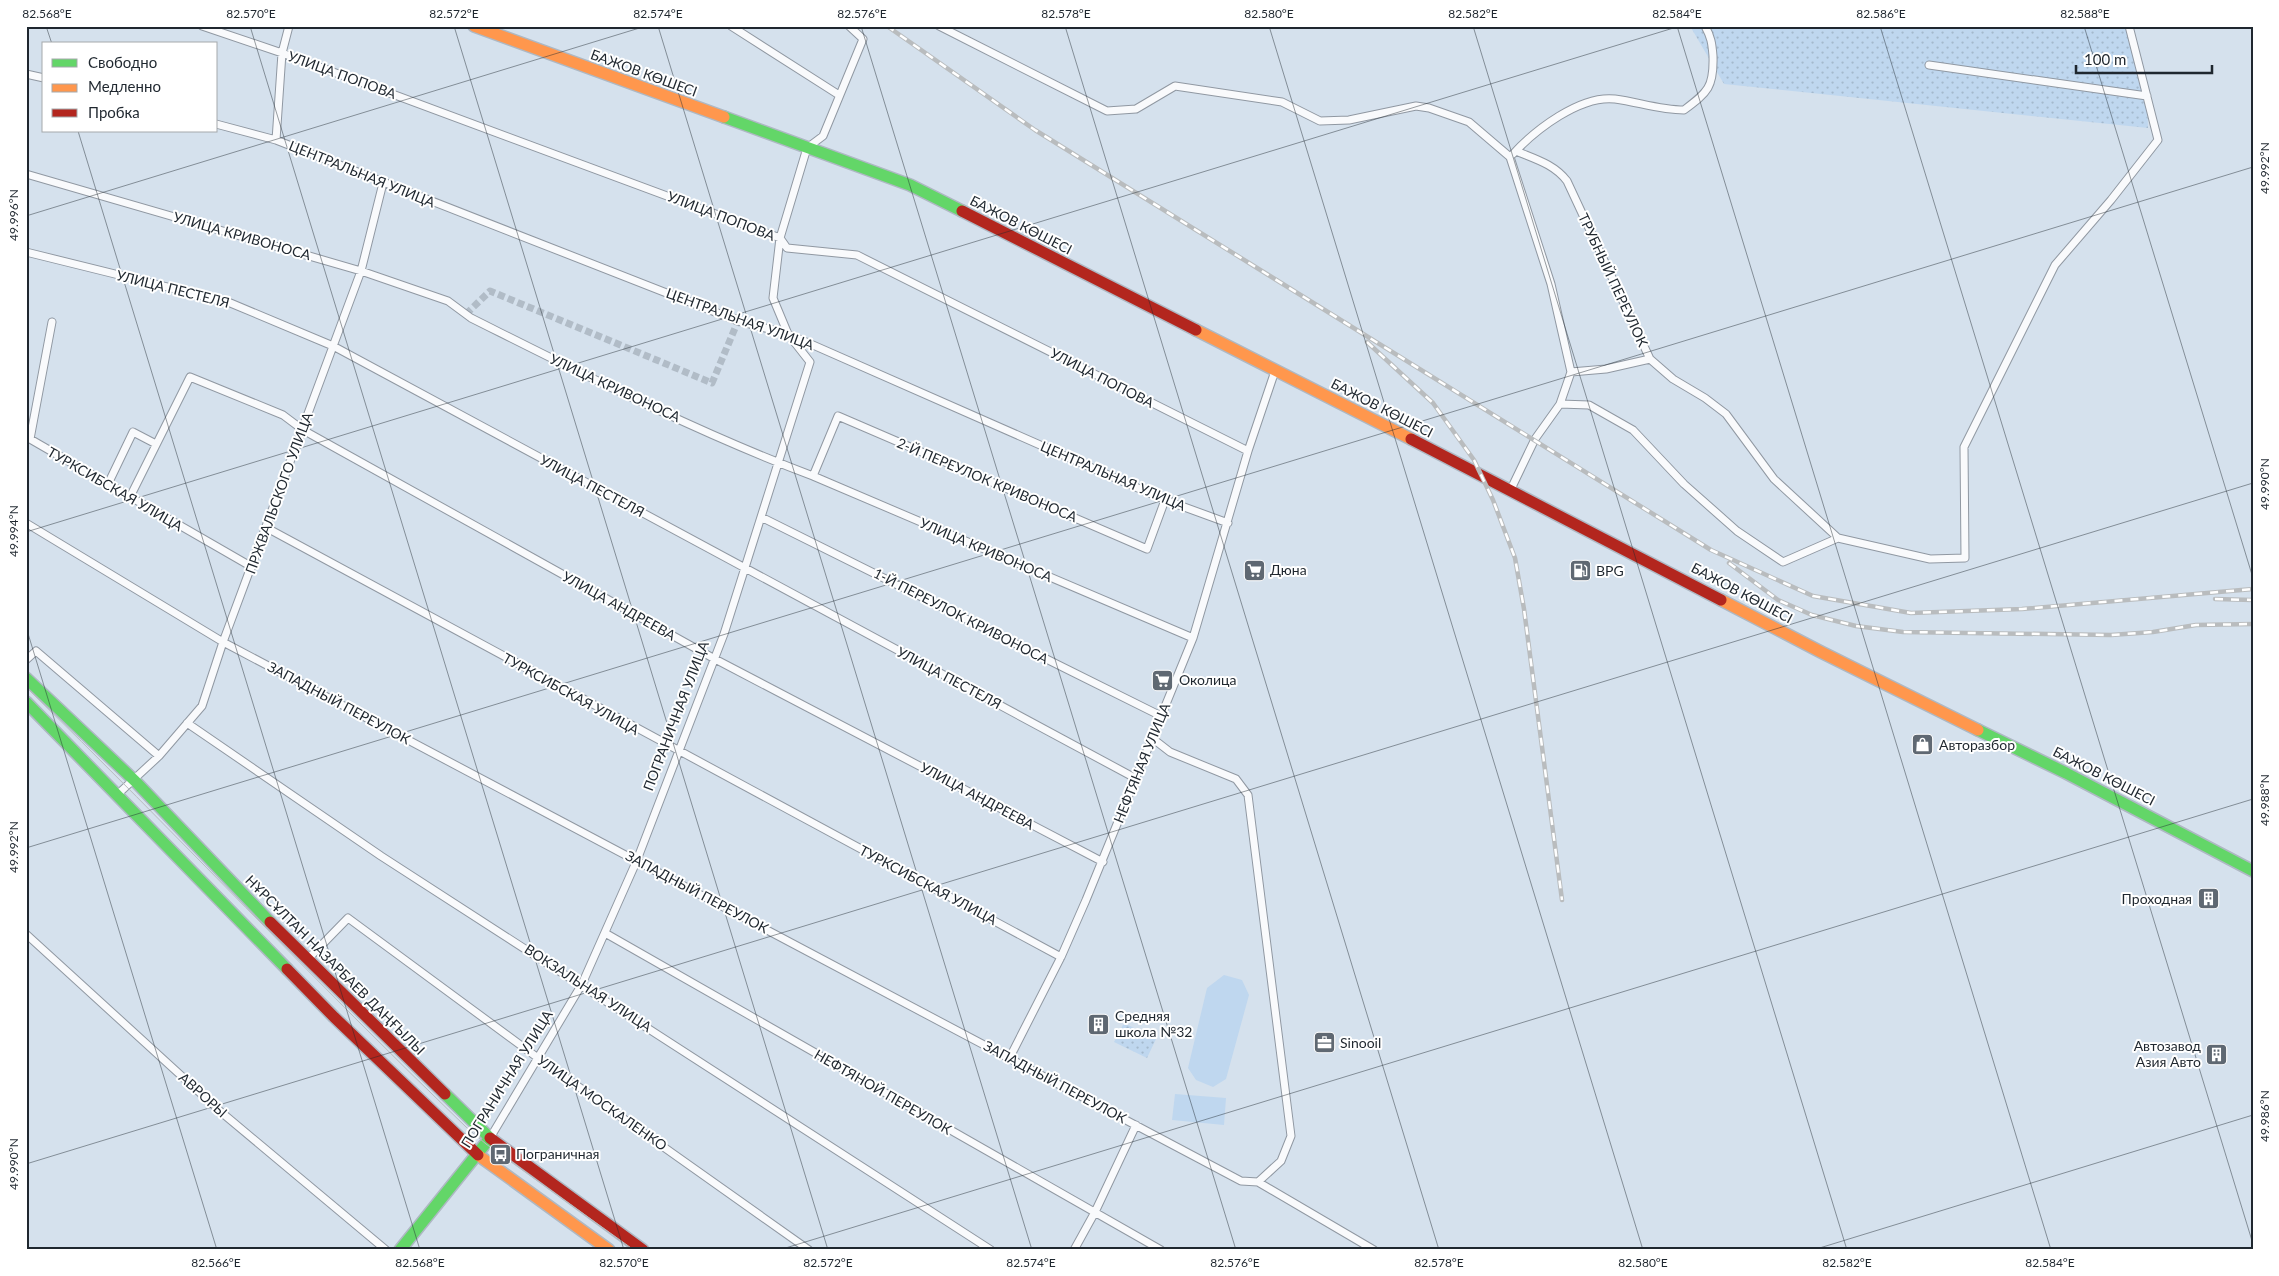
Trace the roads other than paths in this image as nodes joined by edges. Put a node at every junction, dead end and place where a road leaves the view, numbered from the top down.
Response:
1 (202, 26) edge
2 (289, 26) edge
3 (474, 26) edge
4 (731, 26) edge
5 (849, 26) edge
6 (939, 26) edge
7 (1705, 26) edge
8 (2129, 26) edge
9 (492, 29) edge
10 (282, 53) junction
11 (1929, 65) dead end
12 (26, 74) edge
13 (42, 78) edge
14 (839, 94) junction
15 (2147, 96) junction
16 (218, 125) edge
17 (276, 140) junction
18 (807, 148) junction
19 (1516, 151) junction
20 (1510, 157) junction
21 (26, 174) edge
22 (383, 183) junction
23 (780, 238) junction
24 (26, 252) edge
25 (361, 271) junction
26 (52, 322) dead end
27 (788, 334) junction
28 (333, 346) junction
29 (1650, 358) junction
30 (1275, 371) junction
31 (1571, 372) junction
32 (1560, 404) junction
33 (303, 430) junction
34 (156, 444) junction
35 (1248, 451) junction
36 (777, 462) junction
37 (813, 476) junction
38 (108, 484) junction
39 (1511, 489) junction
40 (130, 497) junction
41 (1165, 500) junction
42 (761, 517) junction
43 (26, 523) edge
44 (1228, 523) junction
45 (267, 528) junction
46 (1838, 538) junction
47 (252, 567) junction
48 (743, 568) junction
49 (1193, 638) junction
50 (223, 642) junction
51 (713, 658) junction
52 (26, 660) edge
53 (26, 678) edge
54 (26, 702) edge
55 (1161, 716) junction
56 (187, 723) junction
57 (1152, 738) junction
58 (679, 752) junction
59 (159, 756) junction
60 (1135, 778) junction
61 (135, 781) junction
62 (118, 794) junction
63 (637, 860) junction
64 (1103, 862) junction
65 (2253, 871) edge
66 (605, 933) junction
67 (26, 934) edge
68 (1061, 957) junction
69 (307, 960) junction
70 (582, 984) junction
71 (538, 1058) junction
72 (1010, 1058) junction
73 (1136, 1125) junction
74 (490, 1138) junction
75 (478, 1156) junction
76 (1258, 1182) junction
77 (1095, 1212) junction
78 (403, 1249) edge
79 (386, 1250) edge
80 (609, 1250) edge
81 (643, 1250) edge
82 (809, 1250) edge
83 (991, 1250) edge
84 (1074, 1250) edge
85 (1161, 1250) edge
86 (1374, 1250) edge

1 - 10 street, УЛИЦА ПОПОВА
2 - 10 street
3 - 9 main road, БАЖОВ КӨШЕСІ
4 - 14 street
5 - 14 street
6 - 20 street
7 - 19 street
8 - 15 street
9 - 18 main road, БАЖОВ КӨШЕСІ
10 - 17 street
10 - 23 street, УЛИЦА ПОПОВА
11 - 15 street
12 - 13 street
14 - 18 street
15 - 46 street
16 - 17 street, ЦЕНТРАЛЬНАЯ УЛИЦА
17 - 22 street, ЦЕНТРАЛЬНАЯ УЛИЦА
18 - 23 street, ПОГРАНИЧНАЯ УЛИЦА
18 - 30 main road, БАЖОВ КӨШЕСІ
19 - 20 street
19 - 29 street, ТРУБНЫЙ ПЕРЕУЛОК
20 - 31 street
21 - 25 street, УЛИЦА КРИВОНОСА
22 - 25 street, ПРЖВАЛЬСКОГО УЛИЦА
22 - 27 street, ЦЕНТРАЛЬНАЯ УЛИЦА
23 - 27 street, ПОГРАНИЧНАЯ УЛИЦА
23 - 35 street, УЛИЦА ПОПОВА
24 - 28 street, УЛИЦА ПЕСТЕЛЯ
25 - 28 street, ПРЖВАЛЬСКОГО УЛИЦА
25 - 36 street, УЛИЦА КРИВОНОСА
26 - 38 street, ТУРКСИБСКАЯ УЛИЦА
27 - 36 street, ПОГРАНИЧНАЯ УЛИЦА
27 - 41 street, ЦЕНТРАЛЬНАЯ УЛИЦА
28 - 33 street, ПРЖВАЛЬСКОГО УЛИЦА
28 - 48 street, УЛИЦА ПЕСТЕЛЯ
29 - 31 street
29 - 46 street, ТРУБНЫЙ ПЕРЕУЛОК
30 - 35 street, НЕФТЯНАЯ УЛИЦА
30 - 39 main road, БАЖОВ КӨШЕСІ
31 - 32 street
32 - 39 street
32 - 46 street
33 - 34 street, УЛИЦА АНДРЕЕВА
33 - 45 street, ПРЖВАЛЬСКОГО УЛИЦА
33 - 51 street, УЛИЦА АНДРЕЕВА
34 - 38 street
34 - 40 street
35 - 44 street, НЕФТЯНАЯ УЛИЦА
36 - 37 street, УЛИЦА КРИВОНОСА
36 - 42 street, ПОГРАНИЧНАЯ УЛИЦА
37 - 41 street, 2-Й ПЕРЕУЛОК КРИВОНОСА
37 - 49 street, УЛИЦА КРИВОНОСА
38 - 40 street, ТУРКСИБСКАЯ УЛИЦА
39 - 65 main road, БАЖОВ КӨШЕСІ
40 - 47 street, ТУРКСИБСКАЯ УЛИЦА
41 - 44 street, ЦЕНТРАЛЬНАЯ УЛИЦА
42 - 48 street, ПОГРАНИЧНАЯ УЛИЦА
42 - 55 street, 1-Й ПЕРЕУЛОК КРИВОНОСА
43 - 50 street, ЗАПАДНЫЙ ПЕРЕУЛОК
44 - 49 street, НЕФТЯНАЯ УЛИЦА
45 - 47 street, ПРЖВАЛЬСКОГО УЛИЦА
45 - 58 street, ТУРКСИБСКАЯ УЛИЦА
47 - 50 street, ПРЖВАЛЬСКОГО УЛИЦА
48 - 51 street, ПОГРАНИЧНАЯ УЛИЦА
48 - 60 street, УЛИЦА ПЕСТЕЛЯ
49 - 55 street, НЕФТЯНАЯ УЛИЦА
50 - 56 street, ПРЖВАЛЬСКОГО УЛИЦА
50 - 63 street, ЗАПАДНЫЙ ПЕРЕУЛОК
51 - 58 street, ПОГРАНИЧНАЯ УЛИЦА
51 - 64 street, УЛИЦА АНДРЕЕВА
52 - 59 street
53 - 61 main road, НҰРСҰЛТАН НАЗАРБАЕВ ДАҢҒЫЛЫ
54 - 62 main road
55 - 57 street, НЕФТЯНАЯ УЛИЦА
56 - 59 street, ПРЖВАЛЬСКОГО УЛИЦА
56 - 70 street, ВОКЗАЛЬНАЯ УЛИЦА
57 - 60 street, НЕФТЯНАЯ УЛИЦА
57 - 76 street
58 - 63 street, ПОГРАНИЧНАЯ УЛИЦА
58 - 68 street, ТУРКСИБСКАЯ УЛИЦА
59 - 61 street, ПРЖВАЛЬСКОГО УЛИЦА
60 - 64 street, НЕФТЯНАЯ УЛИЦА
61 - 62 street, ПРЖВАЛЬСКОГО УЛИЦА
61 - 69 main road, НҰРСҰЛТАН НАЗАРБАЕВ ДАҢҒЫЛЫ
62 - 75 main road
63 - 66 street, ПОГРАНИЧНАЯ УЛИЦА
63 - 72 street, ЗАПАДНЫЙ ПЕРЕУЛОК
64 - 68 street, НЕФТЯНАЯ УЛИЦА
66 - 70 street, ПОГРАНИЧНАЯ УЛИЦА
66 - 77 street, НЕФТЯНОЙ ПЕРЕУЛОК
67 - 79 street, АВРОРЫ
68 - 72 street, НЕФТЯНАЯ УЛИЦА
69 - 71 street, УЛИЦА МОСКАЛЕНКО
69 - 74 main road, НҰРСҰЛТАН НАЗАРБАЕВ ДАҢҒЫЛЫ
70 - 71 street, ПОГРАНИЧНАЯ УЛИЦА
70 - 83 street, ВОКЗАЛЬНАЯ УЛИЦА
71 - 74 street, ПОГРАНИЧНАЯ УЛИЦА
71 - 82 street, УЛИЦА МОСКАЛЕНКО
72 - 73 street, ЗАПАДНЫЙ ПЕРЕУЛОК
73 - 76 street, ЗАПАДНЫЙ ПЕРЕУЛОК
73 - 77 street
74 - 75 main road, ПОГРАНИЧНАЯ УЛИЦА
74 - 81 main road, НҰРСҰЛТАН НАЗАРБАЕВ ДАҢҒЫЛЫ
75 - 78 main road, ПОГРАНИЧНАЯ УЛИЦА
75 - 80 main road
76 - 86 street, ЗАПАДНЫЙ ПЕРЕУЛОК
77 - 84 street
77 - 85 street, НЕФТЯНОЙ ПЕРЕУЛОК

